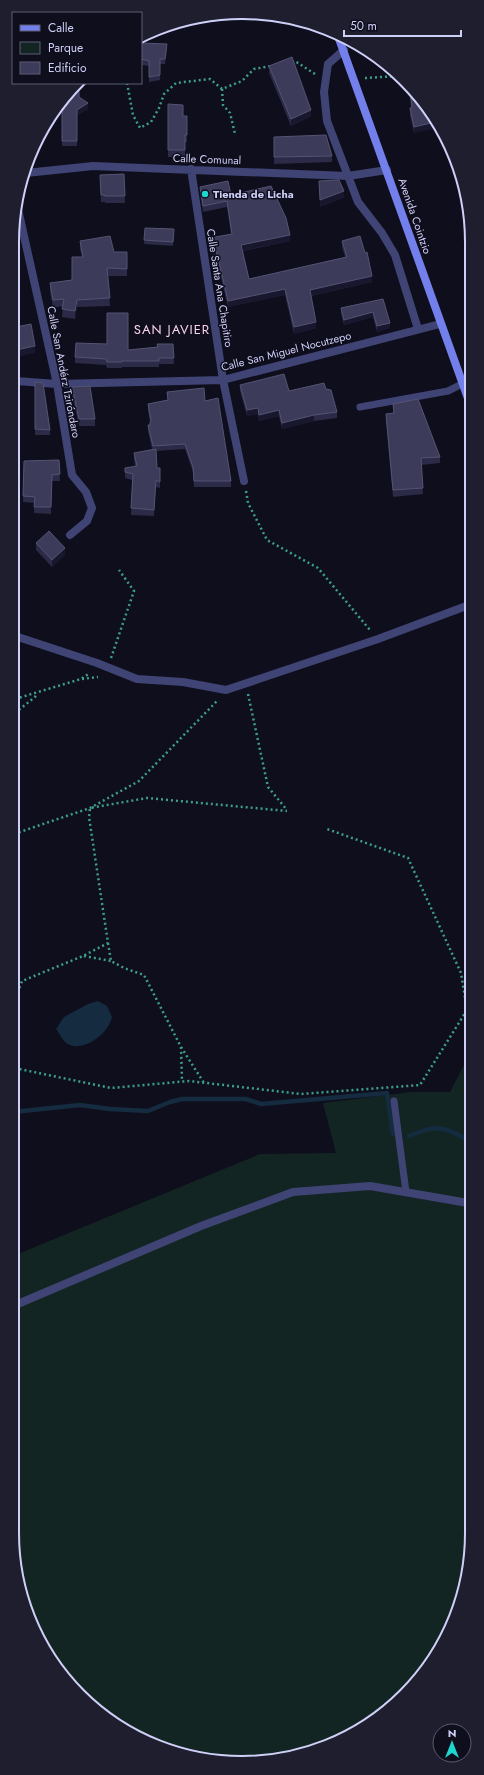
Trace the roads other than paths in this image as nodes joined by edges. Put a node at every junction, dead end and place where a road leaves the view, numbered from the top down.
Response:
1 (340, 42) edge
2 (344, 50) junction
3 (191, 170) junction
4 (387, 170) junction
5 (30, 173) edge
6 (348, 176) junction
7 (20, 219) edge
8 (440, 324) junction
9 (418, 329) junction
10 (223, 380) junction
11 (19, 381) edge
12 (57, 384) junction
13 (462, 384) junction
14 (465, 392) edge
15 (360, 406) dead end
16 (244, 481) road end
17 (70, 535) dead end
18 (465, 606) edge
19 (19, 637) edge
20 (394, 1101) dead end
21 (406, 1192) junction
22 (465, 1202) edge
23 (19, 1303) edge

1 - 2 main road, Avenida Cointzio
2 - 4 main road, Avenida Cointzio
2 - 6 street
3 - 5 street, Calle Comunal
3 - 6 street, Calle Comunal
3 - 10 street, Calle Santa Ana Chapitiro
4 - 6 street, Calle Comunal
4 - 8 main road, Avenida Cointzio
6 - 9 street
7 - 12 street, Calle San Andérz Tziróndaro
8 - 9 street, Calle San Miguel Nocutzepo
8 - 13 main road, Avenida Cointzio
9 - 10 street, Calle San Miguel Nocutzepo
10 - 12 street, Calle San Miguel Nocutzepo
10 - 16 street, Calle Santa Ana Chapitiro
11 - 12 street, Calle San Miguel Nocutzepo
12 - 17 street, Calle San Andérz Tziróndaro
13 - 14 main road, Avenida Cointzio
13 - 15 lane
18 - 19 street
20 - 21 lane
21 - 22 street
21 - 23 street

